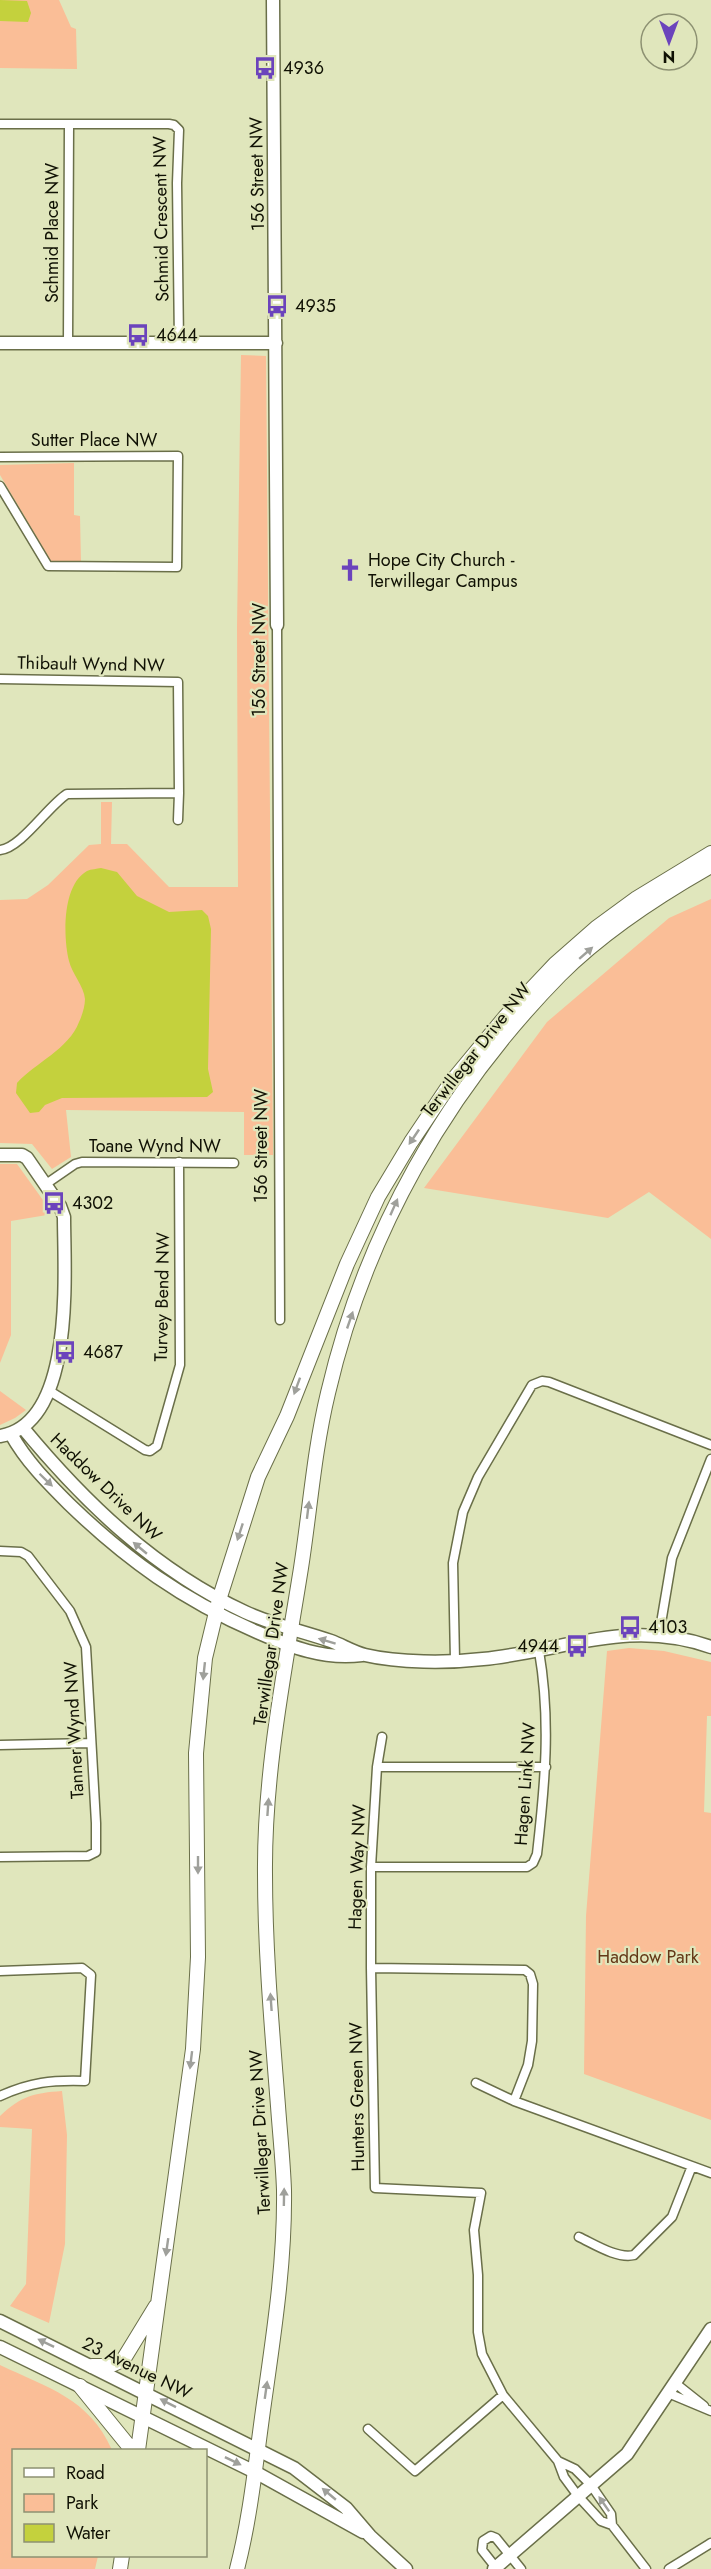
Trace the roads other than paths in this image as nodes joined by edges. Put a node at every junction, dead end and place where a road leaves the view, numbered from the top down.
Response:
1 (273, 0) edge
2 (0, 124) edge
3 (69, 125) junction
4 (68, 342) junction
5 (0, 343) edge
6 (178, 343) junction
7 (276, 343) junction
8 (0, 457) edge
9 (0, 486) edge
10 (4, 504) edge
11 (277, 625) joint
12 (0, 679) edge
13 (179, 793) junction
14 (178, 820) dead end
15 (0, 850) edge
16 (711, 853) edge
17 (711, 866) edge
18 (0, 1155) edge
19 (179, 1162) junction
20 (234, 1163) dead end
21 (46, 1184) junction
22 (280, 1320) dead end
23 (48, 1390) junction
24 (23, 1428) junction
25 (5, 1435) edge
26 (711, 1445) edge
27 (711, 1459) edge
28 (0, 1551) edge
29 (217, 1606) junction
30 (290, 1629) junction
31 (659, 1635) junction
32 (288, 1645) junction
33 (711, 1647) edge
34 (539, 1651) junction
35 (364, 1655) junction
36 (455, 1660) junction
37 (382, 1737) dead end
38 (90, 1743) junction
39 (0, 1745) edge
40 (377, 1767) junction
41 (546, 1767) junction
42 (0, 1857) edge
43 (371, 1867) junction
44 (371, 1968) junction
45 (0, 1971) edge
46 (476, 2083) dead end
47 (0, 2096) edge
48 (514, 2101) junction
49 (692, 2166) junction
50 (711, 2173) edge
51 (579, 2237) dead end
52 (160, 2299) junction
53 (0, 2320) edge
54 (711, 2329) edge
55 (0, 2347) edge
56 (92, 2366) junction
57 (80, 2386) junction
58 (672, 2388) junction
59 (147, 2392) junction
60 (503, 2395) junction
61 (709, 2410) edge
62 (142, 2418) junction
63 (368, 2430) dead end
64 (258, 2448) junction
65 (130, 2449) edge
66 (138, 2449) edge
67 (207, 2449) edge
68 (207, 2449) edge
69 (558, 2461) junction
70 (255, 2472) junction
71 (591, 2485) junction
72 (578, 2496) junction
73 (612, 2525) junction
74 (370, 2536) junction
75 (711, 2543) edge
76 (510, 2555) junction
77 (237, 2569) edge
78 (406, 2569) edge
79 (495, 2569) edge
80 (521, 2569) edge
81 (646, 2569) edge
82 (669, 2569) edge

1 - 7 street, 156 Street NW
2 - 3 street, Schmid Crescent NW
3 - 4 street, Schmid Place NW
3 - 6 street, Schmid Crescent NW
4 - 5 street
4 - 6 street
6 - 7 street
7 - 11 street, 156 Street NW
8 - 10 street, Sutter Place NW
9 - 10 street, Sutter Place NW
11 - 22 street, 156 Street NW
12 - 13 street, Thibault Wynd NW
13 - 14 street, Thibault Wynd NW
13 - 15 street
16 -> 29 main road, Terwillegar Drive NW
30 -> 17 main road, Terwillegar Drive NW
18 - 21 street
19 - 20 street, Toane Wynd NW
19 - 21 street, Toane Wynd NW
19 - 23 street, Turvey Bend NW
21 - 23 street
23 - 24 street
24 - 25 street
29 -> 24 street, Haddow Drive NW
25 -> 29 street, Haddow Drive NW
26 - 36 street
27 - 31 street
28 - 38 street, Tanner Wynd NW
29 - 30 street, Haddow Drive NW
29 - 32 street, Haddow Drive NW
29 -> 52 main road, Terwillegar Drive NW
30 - 32 main road, Terwillegar Drive NW
35 -> 30 street, Haddow Drive NW
31 - 33 street, Haddow Drive NW
31 - 34 street, Haddow Drive NW
32 - 35 street, Haddow Drive NW
64 -> 32 main road, Terwillegar Drive NW
34 - 36 street, Haddow Drive NW
34 - 41 street, Hagen Link NW
35 - 36 street, Haddow Drive NW
37 - 40 street, Hagen Way NW
38 - 39 street
38 - 42 street, Tanner Wynd NW
40 - 41 street
40 - 43 street, Hagen Way NW
41 - 43 street, Hagen Link NW
43 - 44 street, Hagen Way NW
44 - 48 street
44 - 60 street, Hunters Green NW
45 - 47 street
46 - 48 street
48 - 49 street
49 - 50 street
49 - 51 street
52 - 56 main road
52 - 59 main road, Terwillegar Drive NW
56 -> 53 street, 23 Avenue NW
54 - 58 street
55 - 57 street
56 - 59 street, 23 Avenue NW
57 - 62 street
57 - 65 main road
58 - 61 street
58 - 71 street
59 - 62 main road, Terwillegar Drive NW
64 -> 59 street, 23 Avenue NW
60 - 63 street
60 - 69 street, Hunters Green NW
62 - 66 main road, Terwillegar Drive NW
62 -> 67 street
64 - 70 main road, Terwillegar Drive NW
74 -> 64 street, 23 Avenue NW
68 -> 70 street
69 - 71 street, Hunters Green NW
69 - 72 street, Hunters Green NW
70 - 74 street
70 - 77 main road, Terwillegar Drive NW
71 - 72 street
73 -> 71 street, Hunters Green NW
72 - 73 street, Hunters Green NW
72 - 76 street
73 - 81 street
74 - 78 street
75 - 82 street
76 - 79 street
76 - 79 street
76 - 80 street

